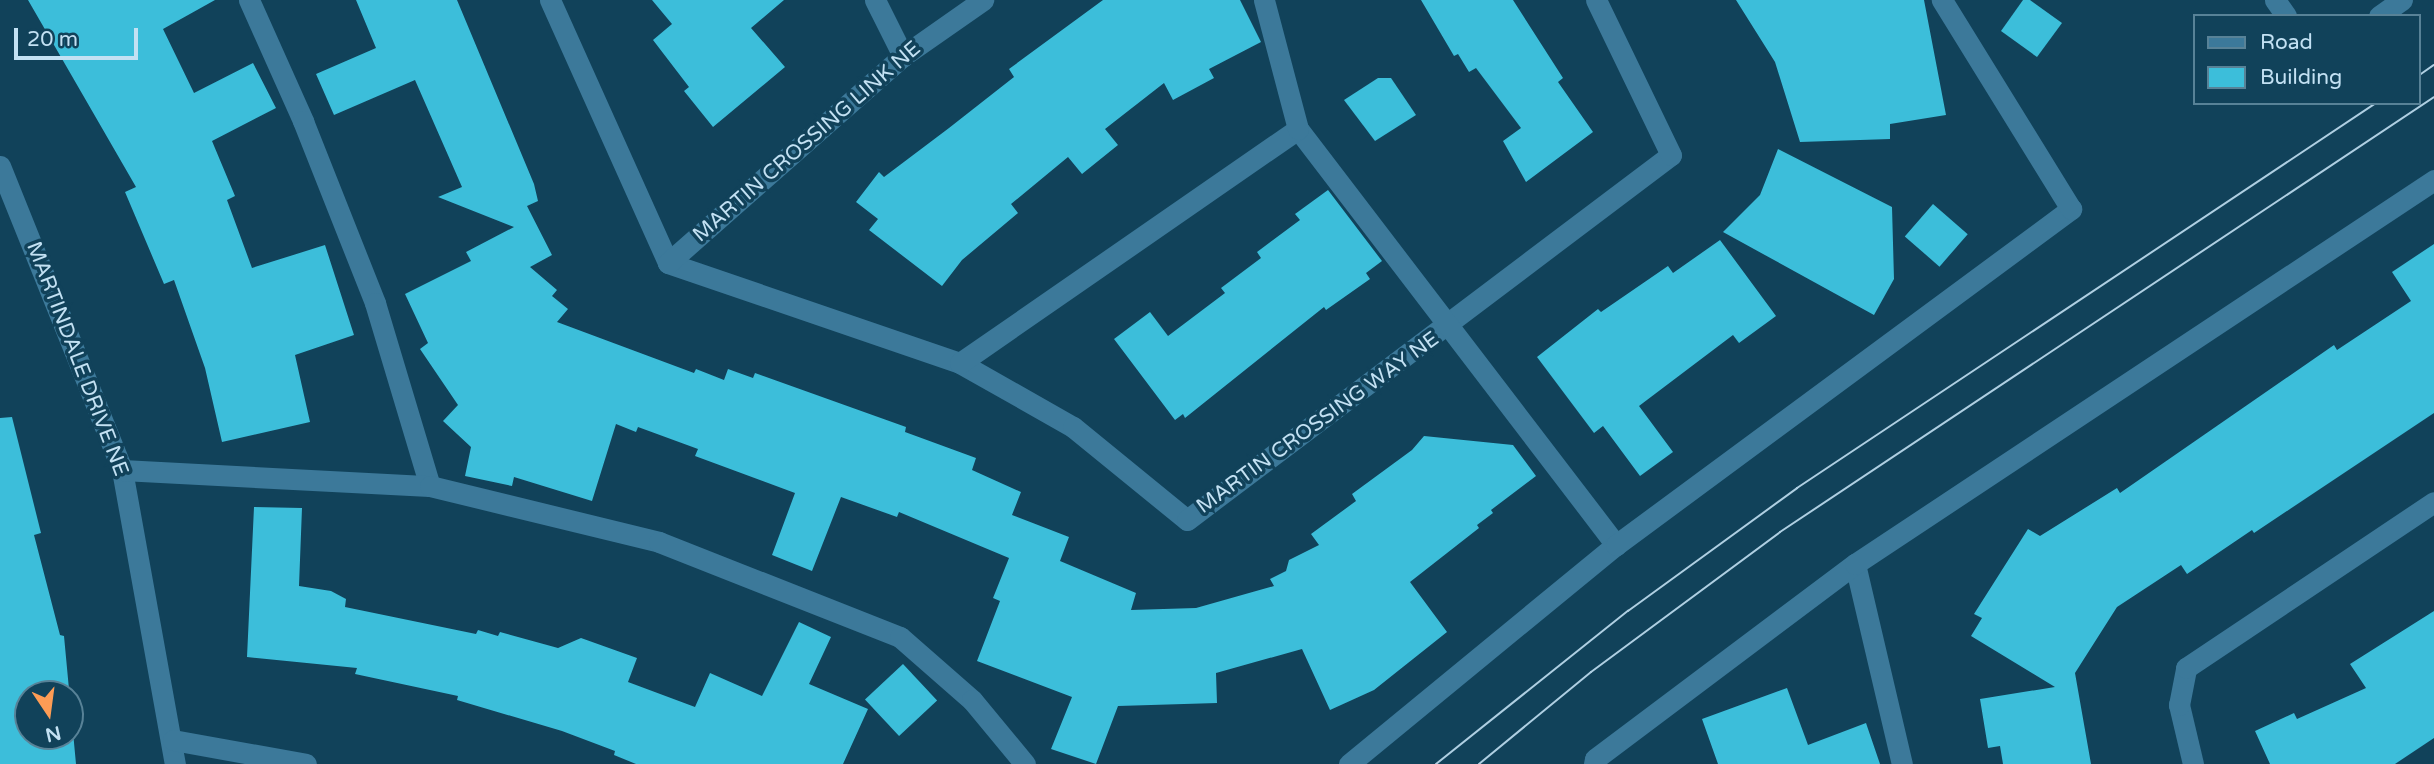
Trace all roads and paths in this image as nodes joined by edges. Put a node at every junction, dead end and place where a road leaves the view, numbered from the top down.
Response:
1 (250, 0) edge
2 (550, 0) edge
3 (875, 0) edge
4 (983, 0) edge
5 (1264, 0) edge
6 (1596, 0) edge
7 (1942, 0) edge
8 (2402, 0) edge
9 (2382, 14) edge
10 (903, 56) junction
11 (1298, 130) junction
12 (0, 166) edge
13 (2434, 180) edge
14 (668, 263) junction
15 (1447, 328) junction
16 (960, 363) junction
17 (122, 470) junction
18 (430, 486) junction
19 (2434, 502) edge
20 (1616, 545) junction
21 (1856, 564) junction
22 (173, 740) junction
23 (175, 764) edge
24 (306, 764) edge
25 (1025, 764) edge
26 (1349, 764) edge
27 (1594, 764) edge
28 (1902, 764) edge
29 (2193, 764) edge

1 - 18 street
2 - 14 street
3 - 10 street
4 - 10 street, MARTIN CROSSING LINK NE
5 - 11 street
6 - 15 street, MARTIN CROSSING WAY NE
7 - 20 street
8 - 9 street
10 - 14 street, MARTIN CROSSING LINK NE
11 - 15 street
11 - 16 street
12 - 17 street, MARTINDALE DRIVE NE
13 - 21 street
14 - 16 street, MARTIN CROSSING WAY NE
15 - 16 street, MARTIN CROSSING WAY NE
15 - 20 street
17 - 18 street
17 - 22 street, MARTINDALE DRIVE NE
18 - 25 street
19 - 29 street
20 - 26 street
21 - 27 street
21 - 28 street
22 - 23 street, MARTINDALE DRIVE NE
22 - 24 street

